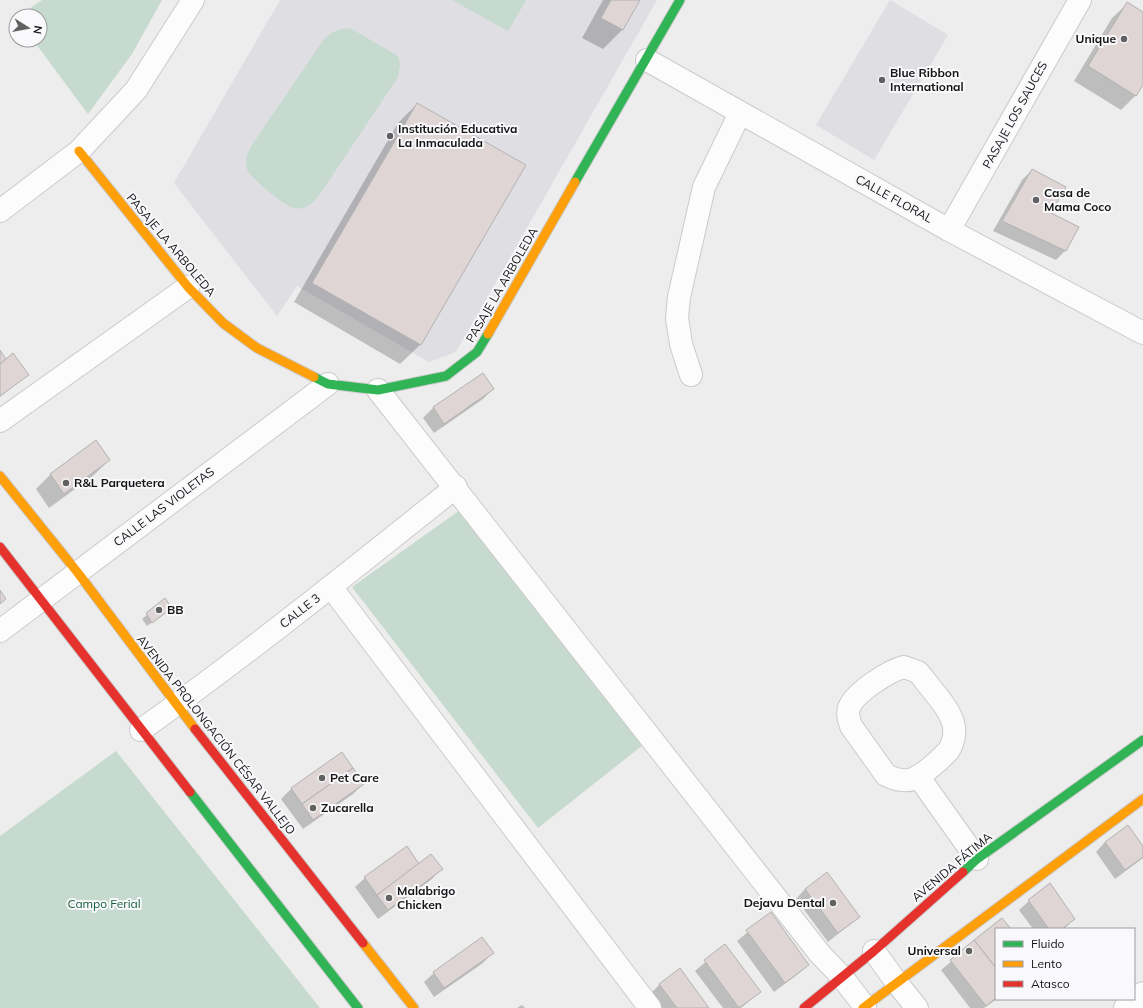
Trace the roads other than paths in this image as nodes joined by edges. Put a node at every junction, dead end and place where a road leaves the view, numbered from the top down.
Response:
1 (193, 0) edge
2 (680, 0) edge
3 (1080, 0) edge
4 (647, 60) junction
5 (740, 113) junction
6 (78, 151) junction
7 (0, 211) edge
8 (950, 230) junction
9 (188, 287) junction
10 (1143, 333) edge
11 (691, 375) dead end
12 (328, 384) junction
13 (378, 390) junction
14 (0, 421) edge
15 (0, 476) edge
16 (456, 487) junction
17 (0, 547) edge
18 (78, 573) junction
19 (331, 588) junction
20 (41, 600) junction
21 (0, 631) edge
22 (176, 705) junction
23 (141, 730) junction
24 (1143, 740) edge
25 (918, 776) junction
26 (1143, 799) edge
27 (977, 859) junction
28 (874, 950) junction
29 (842, 977) junction
30 (897, 983) junction
31 (1143, 993) edge
32 (1135, 1000) edge
33 (1135, 1000) edge
34 (358, 1008) edge
35 (414, 1008) edge
36 (650, 1008) edge
37 (804, 1008) edge
38 (864, 1008) edge
39 (917, 1008) edge
40 (1125, 1008) edge

1 - 6 street
2 - 4 main road, PASAJE LA ARBOLEDA
3 - 8 street, PASAJE LOS SAUCES
4 - 5 street, CALLE FLORAL
4 - 13 main road, PASAJE LA ARBOLEDA
5 - 8 street, CALLE FLORAL
5 - 11 street
6 - 7 street
6 - 9 main road, PASAJE LA ARBOLEDA
8 - 10 street, CALLE FLORAL
9 - 12 main road, PASAJE LA ARBOLEDA
9 - 14 street
12 - 13 main road, PASAJE LA ARBOLEDA
12 - 18 street, CALLE LAS VIOLETAS
13 - 16 street
15 - 18 main road, AVENIDA PROLONGACIÓN CÉSAR VALLEJO
16 - 19 street, CALLE 3
16 - 29 street
17 - 20 main road
18 - 20 street, CALLE LAS VIOLETAS
18 - 22 main road, AVENIDA PROLONGACIÓN CÉSAR VALLEJO
19 - 22 street, CALLE 3
19 - 36 street
20 - 21 street, CALLE LAS VIOLETAS
20 - 23 main road
22 - 23 street, CALLE 3
22 - 35 main road, AVENIDA PROLONGACIÓN CÉSAR VALLEJO
23 - 34 main road
24 - 27 main road, AVENIDA FÁTIMA
25 - 25 street
25 - 27 street
26 - 30 main road
27 - 28 main road, AVENIDA FÁTIMA
28 - 29 main road, AVENIDA FÁTIMA
28 - 30 street
29 - 37 main road, AVENIDA FÁTIMA
29 - 38 street
30 - 38 main road
30 - 39 street
31 - 32 street
33 - 40 street

